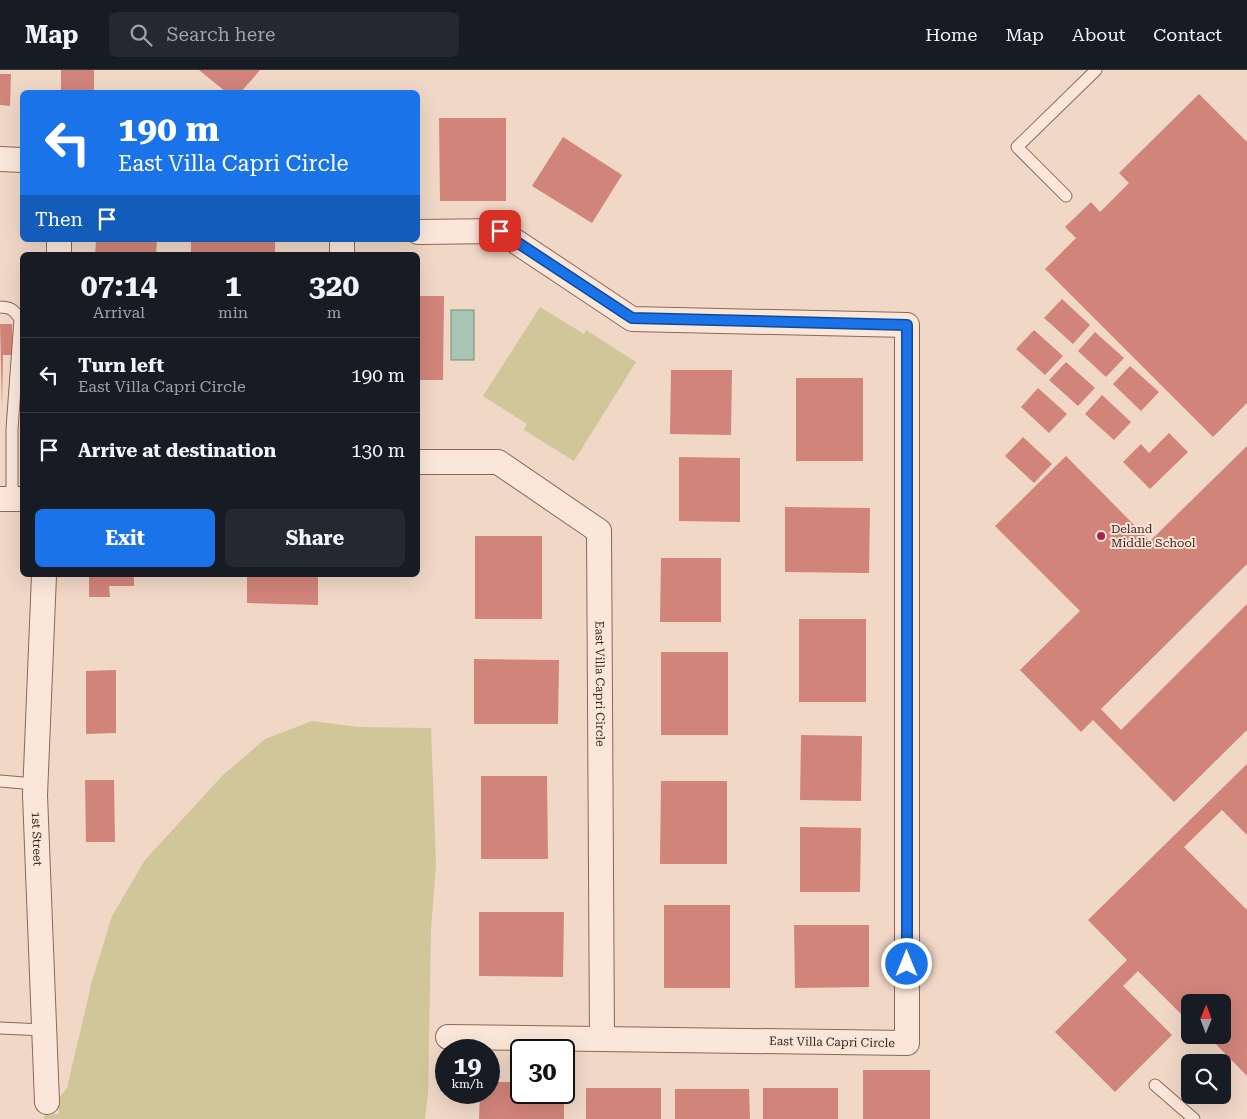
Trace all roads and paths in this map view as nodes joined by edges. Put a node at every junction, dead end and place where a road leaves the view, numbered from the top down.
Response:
1 (1096, 70) edge
2 (0, 159) edge
3 (20, 160) edge
4 (1066, 196) dead end
5 (420, 232) edge
6 (0, 307) edge
7 (420, 462) edge
8 (12, 499) edge
9 (44, 577) edge
10 (0, 781) edge
11 (35, 784) junction
12 (0, 1028) edge
13 (44, 1030) junction
14 (448, 1037) dead end
15 (602, 1040) junction
16 (1155, 1085) dead end
17 (47, 1102) dead end
18 (1194, 1119) edge

1 - 4 lane
2 - 3 street
5 - 15 street, East Villa Capri Circle
6 - 8 lane
7 - 15 street, East Villa Capri Circle
9 - 11 street, 1st Street
10 - 11 lane
11 - 13 street, 1st Street
12 - 13 lane
13 - 17 street, 1st Street
14 - 15 street, East Villa Capri Circle
16 - 18 lane

